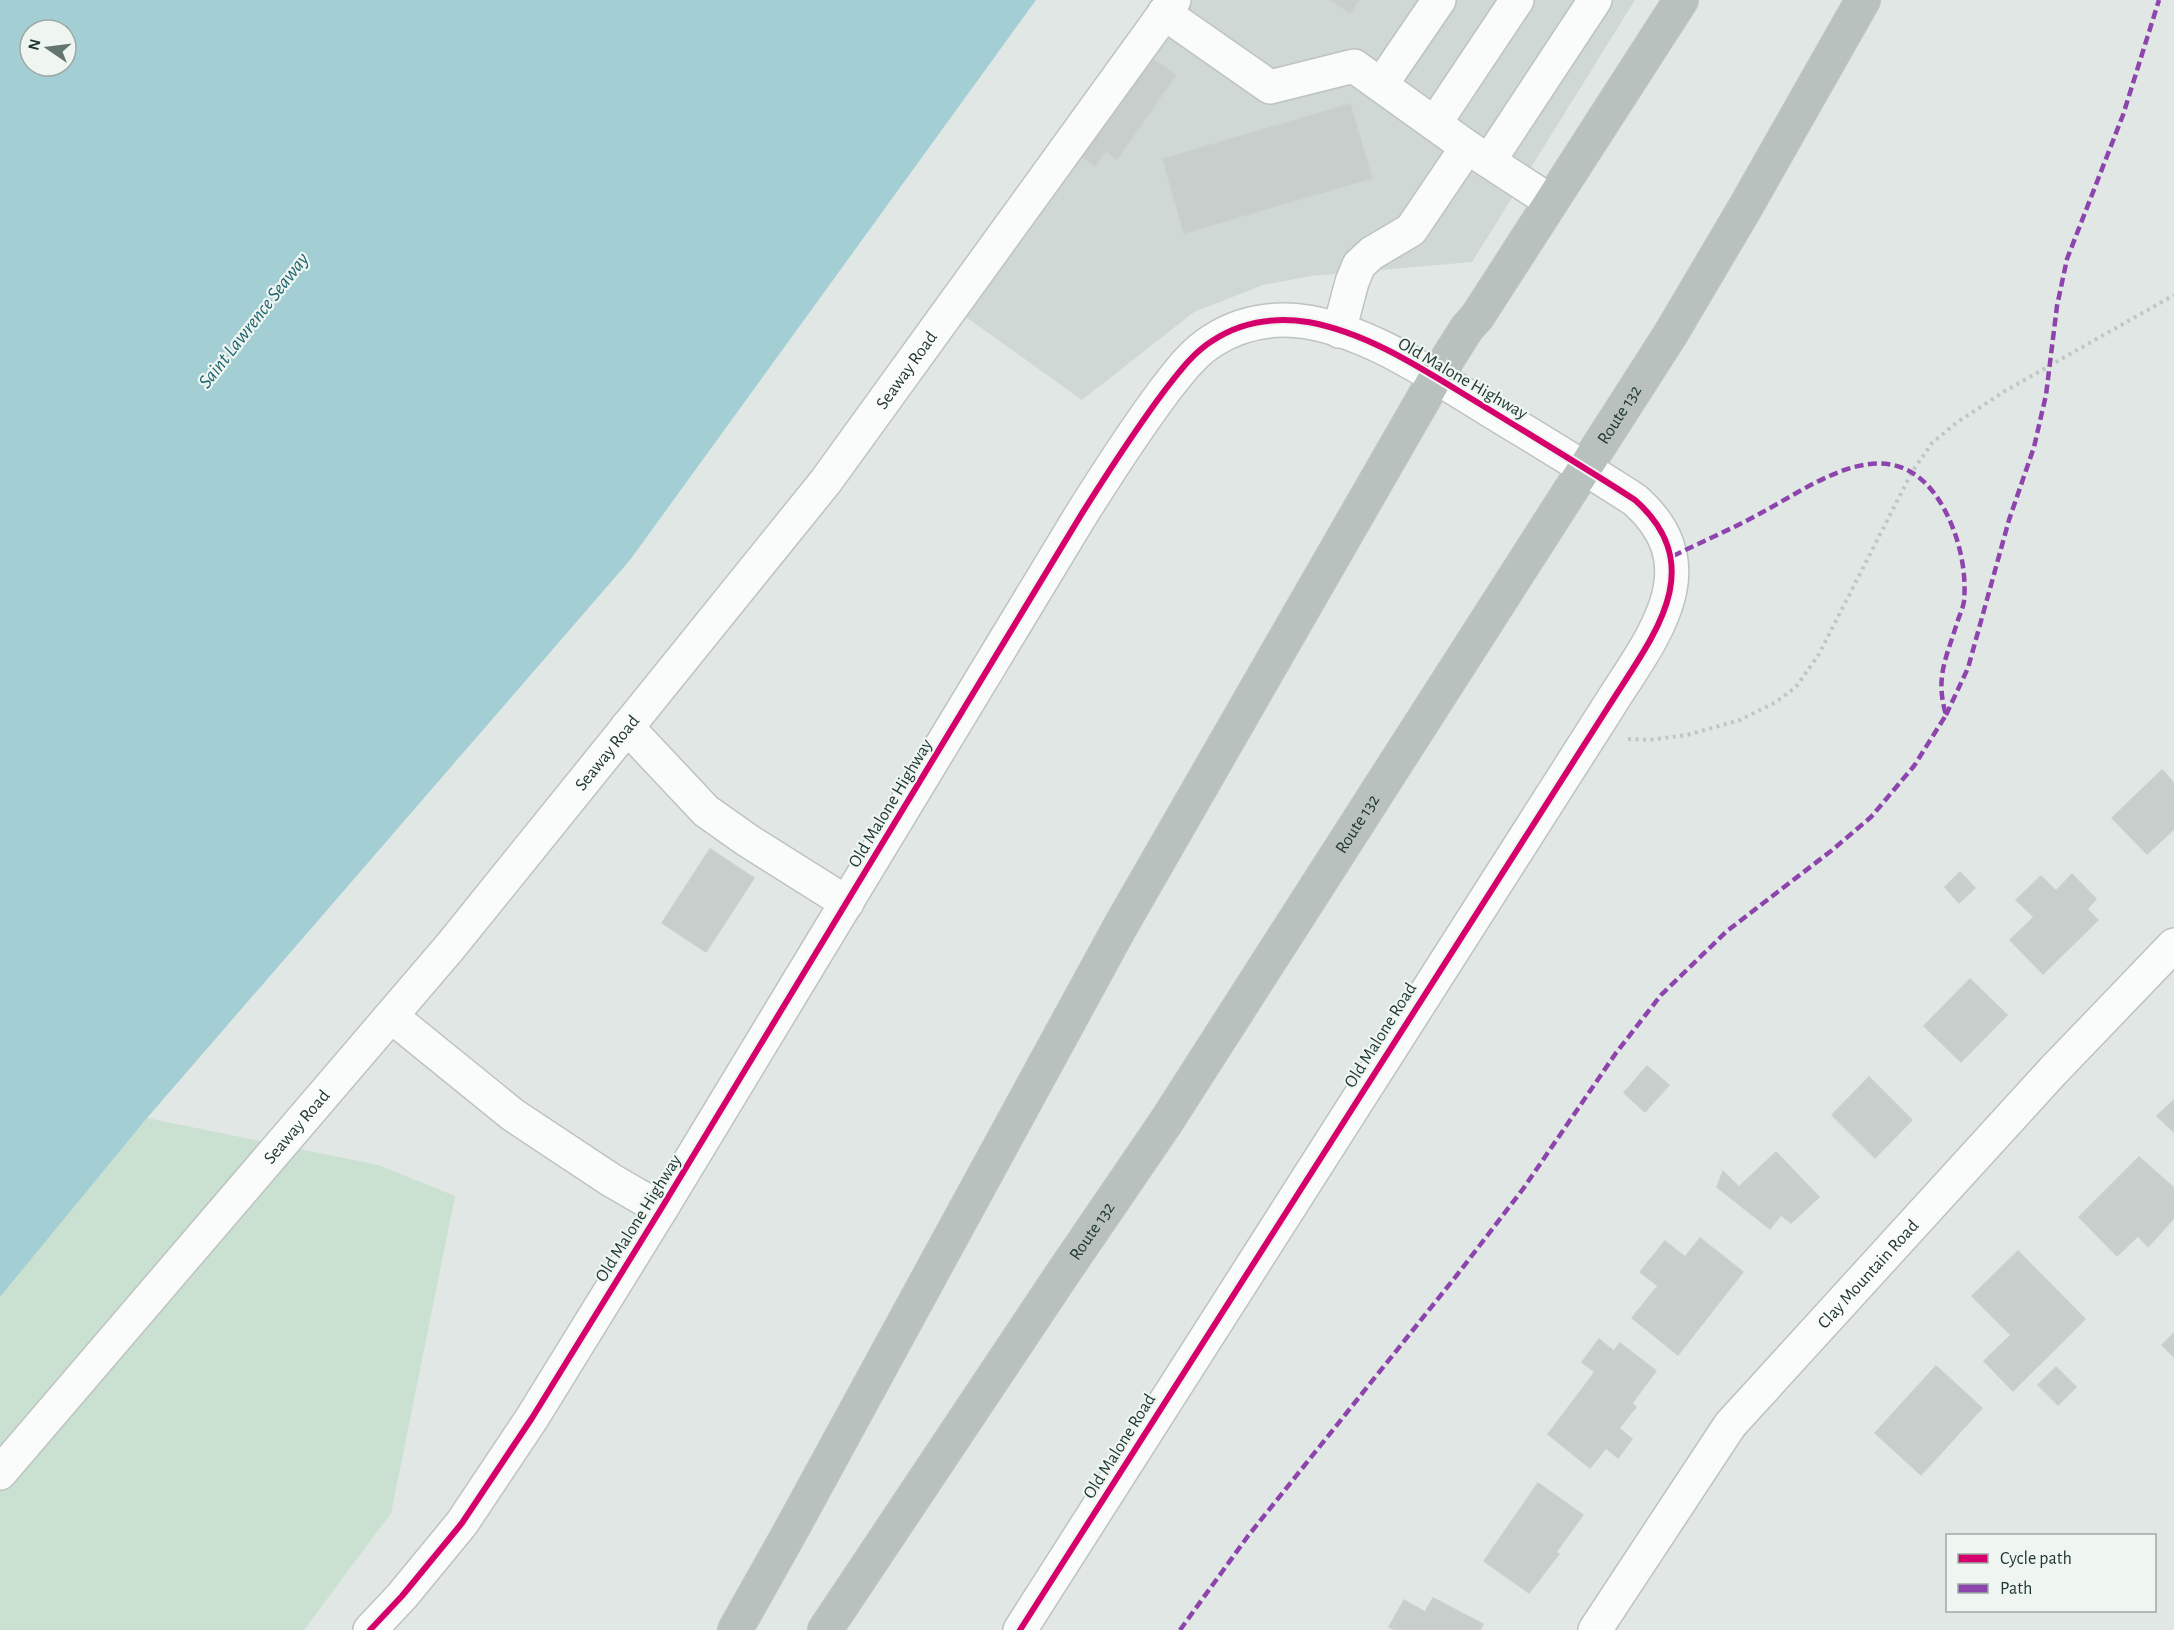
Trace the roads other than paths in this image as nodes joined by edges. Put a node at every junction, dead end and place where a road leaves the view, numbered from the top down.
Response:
1 (1439, 0) edge
2 (1517, 0) edge
3 (1595, 0) edge
4 (1680, 0) edge
5 (1863, 0) edge
6 (1169, 6) edge
7 (1381, 85) junction
8 (1435, 123) junction
9 (1478, 154) junction
10 (1550, 201) junction
11 (1339, 331) junction
12 (1436, 377) junction
13 (1585, 467) junction
14 (627, 727) junction
15 (847, 903) junction
16 (2174, 945) edge
17 (391, 1016) junction
18 (661, 1209) junction
19 (0, 1473) edge
20 (370, 1630) edge
21 (735, 1630) edge
22 (825, 1630) edge
23 (1020, 1630) edge
24 (1595, 1630) edge

1 - 7 street
2 - 8 street
3 - 9 street
4 - 10 highway
5 - 13 highway, Route 132
6 - 7 street
6 - 14 street, Seaway Road
7 - 8 street
8 - 9 street
9 - 10 street
9 - 11 street
10 - 12 highway
11 - 12 street, Old Malone Highway
11 - 15 street, Old Malone Highway
12 - 13 street, Old Malone Highway
12 - 21 highway
13 - 22 highway, Route 132
13 - 23 street, Old Malone Road
14 - 15 street
14 - 17 street, Seaway Road
15 - 18 street, Old Malone Highway
16 - 24 street, Clay Mountain Road
17 - 18 street
17 - 19 street, Seaway Road
18 - 20 street, Old Malone Highway

